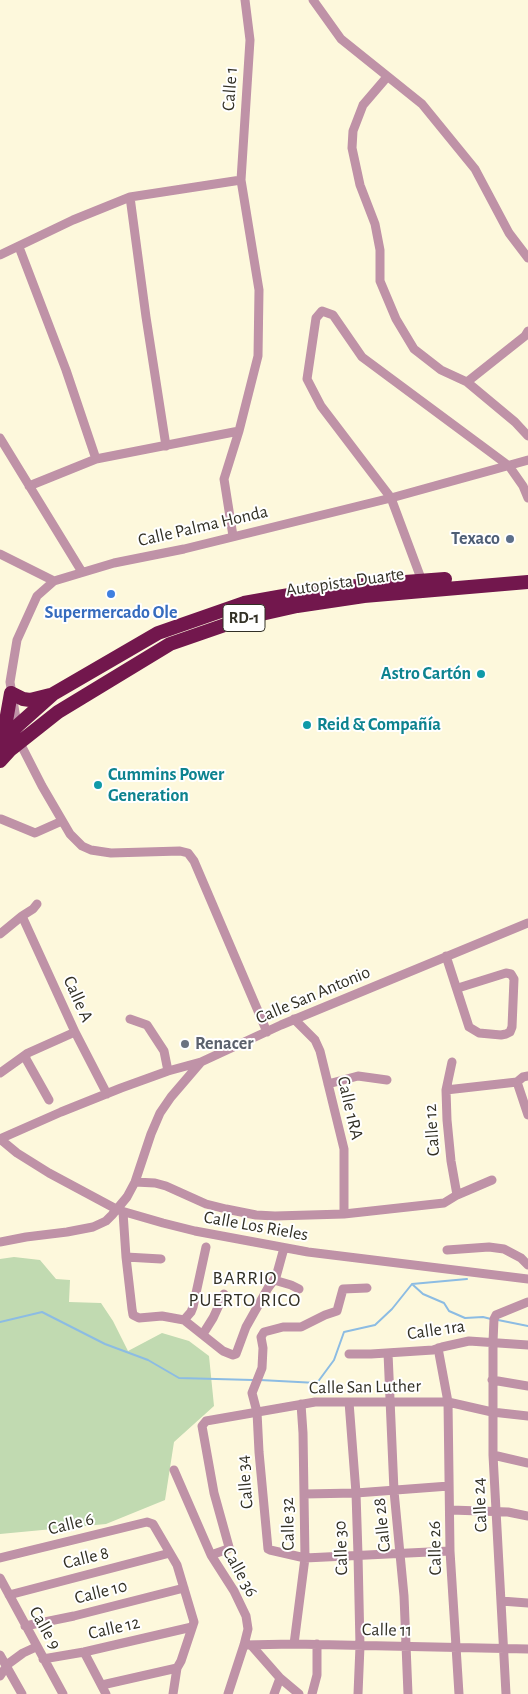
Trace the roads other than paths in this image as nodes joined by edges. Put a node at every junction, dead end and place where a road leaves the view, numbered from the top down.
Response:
1 (245, 0) edge
2 (313, 0) edge
3 (387, 77) junction
4 (241, 180) junction
5 (130, 197) junction
6 (19, 247) junction
7 (0, 255) edge
8 (528, 258) edge
9 (528, 331) edge
10 (466, 382) junction
11 (239, 431) junction
12 (528, 436) edge
13 (0, 438) edge
14 (166, 446) junction
15 (96, 459) junction
16 (528, 460) edge
17 (509, 466) junction
18 (29, 486) junction
19 (391, 498) junction
20 (528, 498) edge
21 (233, 536) junction
22 (0, 554) edge
23 (82, 572) junction
24 (528, 574) edge
25 (54, 581) junction
26 (422, 581) junction
27 (528, 582) edge
28 (11, 693) junction
29 (53, 694) junction
30 (16, 727) junction
31 (0, 737) edge
32 (20, 743) junction
33 (0, 745) edge
34 (0, 762) edge
35 (1, 819) edge
36 (62, 821) junction
37 (37, 904) dead end
38 (22, 916) junction
39 (528, 923) edge
40 (0, 934) edge
41 (446, 956) junction
42 (458, 988) junction
43 (130, 1019) dead end
44 (294, 1019) junction
45 (75, 1032) junction
46 (267, 1032) junction
47 (26, 1056) junction
48 (201, 1062) junction
49 (452, 1062) dead end
50 (168, 1071) junction
51 (0, 1072) edge
52 (528, 1076) edge
53 (387, 1080) dead end
54 (518, 1082) junction
55 (328, 1084) junction
56 (446, 1090) junction
57 (107, 1094) junction
58 (49, 1100) dead end
59 (528, 1115) edge
60 (0, 1139) edge
61 (492, 1180) dead end
62 (135, 1182) junction
63 (457, 1195) junction
64 (120, 1211) junction
65 (344, 1214) junction
66 (0, 1242) edge
67 (206, 1247) dead end
68 (284, 1248) junction
69 (447, 1250) dead end
70 (126, 1257) junction
71 (161, 1259) dead end
72 (528, 1265) edge
73 (528, 1279) edge
74 (274, 1280) junction
75 (366, 1288) dead end
76 (299, 1289) dead end
77 (224, 1294) dead end
78 (528, 1302) edge
79 (184, 1320) junction
80 (244, 1331) junction
81 (204, 1334) junction
82 (261, 1337) junction
83 (493, 1342) junction
84 (528, 1345) edge
85 (438, 1348) junction
86 (388, 1353) junction
87 (348, 1354) dead end
88 (492, 1380) junction
89 (528, 1386) edge
90 (349, 1402) junction
91 (391, 1402) junction
92 (448, 1402) junction
93 (301, 1404) junction
94 (257, 1412) junction
95 (492, 1412) junction
96 (528, 1416) edge
97 (493, 1455) junction
98 (528, 1463) edge
99 (174, 1470) dead end
100 (449, 1486) junction
101 (394, 1491) junction
102 (356, 1493) junction
103 (304, 1494) junction
104 (450, 1510) junction
105 (496, 1513) junction
106 (528, 1516) edge
107 (450, 1551) junction
108 (170, 1553) junction
109 (401, 1554) junction
110 (211, 1555) junction
111 (358, 1555) junction
112 (0, 1558) edge
113 (305, 1558) junction
114 (0, 1578) edge
115 (184, 1588) junction
116 (9, 1595) junction
117 (501, 1601) junction
118 (528, 1602) edge
119 (25, 1626) junction
120 (192, 1627) junction
121 (294, 1644) junction
122 (317, 1644) junction
123 (248, 1645) junction
124 (360, 1646) junction
125 (407, 1646) junction
126 (36, 1647) junction
127 (456, 1648) junction
128 (503, 1648) junction
129 (528, 1649) edge
130 (84, 1652) junction
131 (0, 1655) edge
132 (43, 1659) junction
133 (6, 1667) junction
134 (177, 1668) junction
135 (0, 1676) edge
136 (280, 1678) junction
137 (102, 1685) junction
138 (22, 1694) edge
139 (63, 1694) edge
140 (106, 1694) edge
141 (173, 1694) edge
142 (228, 1694) edge
143 (274, 1694) edge
144 (298, 1694) edge
145 (312, 1694) edge
146 (358, 1694) edge
147 (408, 1694) edge
148 (459, 1694) edge
149 (506, 1694) edge

1 - 4 street, Calle 1
2 - 3 street
3 - 8 street
3 - 10 street
4 - 5 street
4 - 11 street, Calle 1
5 - 6 street
5 - 14 street
6 - 7 street
6 - 15 street
9 - 10 street
10 - 12 street
11 - 14 street
11 - 21 street, Calle 1
13 - 18 street
14 - 15 street
15 - 18 street
16 - 17 street, Calle Palma Honda
17 - 19 street, Calle Palma Honda
17 - 19 street
17 - 20 street
18 - 23 street
19 - 21 street, Calle Palma Honda
19 - 26 street
21 - 23 street, Calle Palma Honda
22 - 25 street
23 - 25 street, Calle Palma Honda
24 - 26 highway, Autopista Duarte / RD-1
25 - 28 street, Calle Palma Honda
26 - 29 highway, Autopista Duarte / RD-1
27 - 32 highway, Autopista Duarte / RD-1
28 - 29 highway
28 - 30 street, Calle Palma Honda
28 - 31 highway
29 - 30 highway, Autopista Duarte / RD-1
30 - 32 street, Calle Palma Honda
30 - 33 highway, Autopista Duarte / RD-1
32 - 34 highway, Autopista Duarte / RD-1
32 - 36 street, Calle Palma Honda
35 - 36 street
36 - 46 street, Calle Palma Honda
37 - 38 street
38 - 40 street
38 - 45 street, Calle A
39 - 41 street, Calle San Antonio
41 - 42 street
41 - 44 street, Calle San Antonio
42 - 42 street
43 - 50 street
44 - 46 street, Calle San Antonio
44 - 55 street, Calle 1RA
45 - 47 street
45 - 57 street, Calle A
46 - 48 street, Calle San Antonio
47 - 51 street
47 - 58 street
48 - 50 street, Calle San Antonio
48 - 62 street
49 - 56 street, Calle 12
50 - 57 street, Calle San Antonio
52 - 54 street
53 - 55 street
54 - 56 street
54 - 59 street
55 - 65 street, Calle 1RA
56 - 63 street, Calle 12
57 - 60 street, Calle San Antonio
60 - 64 street, Calle Los Rieles
61 - 63 street
62 - 64 street
62 - 65 street
63 - 65 street
64 - 66 street
64 - 68 street, Calle Los Rieles
64 - 70 street
67 - 79 street
68 - 73 street, Calle Los Rieles
68 - 74 street
69 - 72 street
70 - 71 street
70 - 79 street
74 - 76 street
74 - 80 street
75 - 82 street
77 - 81 street
78 - 83 street, Calle 24
79 - 81 street
80 - 81 street
80 - 82 street
82 - 94 street, Calle 34
83 - 84 street, Calle 1ra
83 - 85 street, Calle 1ra
83 - 88 street, Calle 24
85 - 86 street, Calle 1ra
85 - 92 street, Calle 26
86 - 87 street, Calle 1ra
86 - 91 street, Calle 28
88 - 89 street
88 - 95 street, Calle 24
90 - 91 street, Calle San Luther
90 - 93 street, Calle San Luther
90 - 102 street, Calle 30
91 - 92 street, Calle San Luther
91 - 101 street, Calle 28
92 - 95 street, Calle San Luther
92 - 100 street, Calle 26
93 - 94 street, Calle San Luther
93 - 103 street, Calle 32
94 - 110 street, Calle San Luther
94 - 113 street, Calle 34
95 - 96 street, Calle San Luther
95 - 97 street, Calle 24
97 - 98 street
97 - 105 street, Calle 24
99 - 110 street, Calle 36
100 - 101 street
100 - 104 street, Calle 26
101 - 102 street
101 - 109 street, Calle 28
102 - 103 street
102 - 111 street, Calle 30
103 - 113 street, Calle 32
104 - 105 street
104 - 107 street, Calle 26
105 - 106 street
105 - 117 street, Calle 24
107 - 109 street
107 - 127 street, Calle 26
108 - 112 street, Calle 6
108 - 115 street
108 - 116 street, Calle 8
109 - 111 street
109 - 125 street, Calle 28
110 - 123 street, Calle 36
111 - 113 street
111 - 124 street, Calle 30
113 - 121 street, Calle 32
114 - 116 street, Calle 9
115 - 119 street, Calle 10
115 - 120 street
116 - 119 street, Calle 9
117 - 118 street
117 - 128 street, Calle 24
119 - 126 street, Calle 9
120 - 130 street, Calle 12
120 - 134 street
121 - 122 street, Calle 11
121 - 123 street, Calle 11
122 - 124 street, Calle 11
122 - 145 street
123 - 136 street
123 - 142 street, Calle 36
124 - 125 street, Calle 11
124 - 146 street, Calle 30
125 - 127 street, Calle 11
125 - 147 street, Calle 28
126 - 132 street, Calle 9
126 - 133 street
127 - 128 street, Calle 11
127 - 148 street, Calle 26
128 - 129 street, Calle 11
128 - 149 street, Calle 24
130 - 132 street, Calle 12
130 - 137 street
131 - 133 street
132 - 139 street, Calle 9
133 - 135 street
133 - 138 street
134 - 137 street
134 - 141 street
136 - 143 street
136 - 144 street
137 - 140 street

